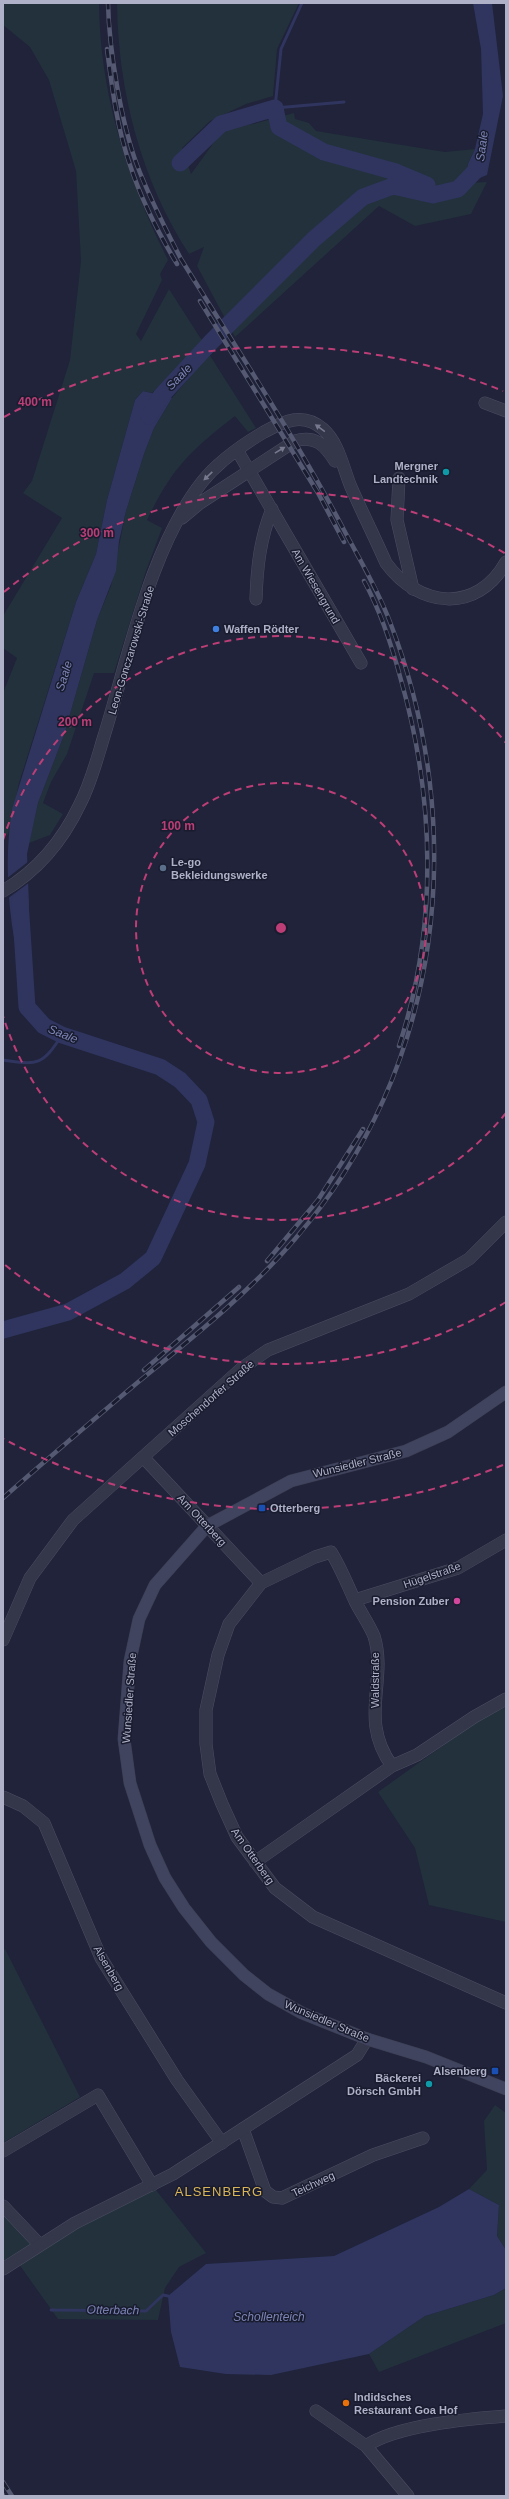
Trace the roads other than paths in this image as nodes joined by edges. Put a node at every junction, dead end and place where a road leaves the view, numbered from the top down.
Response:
1 (485, 403) dead end
2 (506, 411) edge
3 (237, 450) junction
4 (249, 470) junction
5 (399, 478) dead end
6 (351, 486) junction
7 (272, 509) junction
8 (178, 522) junction
9 (506, 562) edge
10 (412, 589) junction
11 (256, 599) dead end
12 (361, 663) dead end
13 (3, 891) edge
14 (506, 1222) edge
15 (506, 1392) edge
16 (143, 1457) junction
17 (208, 1526) junction
18 (506, 1540) edge
19 (331, 1552) joint
20 (262, 1583) junction
21 (355, 1600) junction
22 (3, 1640) edge
23 (506, 1699) edge
24 (392, 1766) junction
25 (3, 1797) edge
26 (255, 1862) junction
27 (506, 2003) edge
28 (367, 2040) junction
29 (506, 2089) edge
30 (243, 2129) junction
31 (423, 2138) dead end
32 (222, 2143) junction
33 (3, 2151) edge
34 (152, 2186) junction
35 (3, 2206) edge
36 (39, 2244) junction
37 (3, 2269) edge
38 (316, 2411) dead end
39 (506, 2416) edge
40 (366, 2446) junction
41 (408, 2496) edge

1 - 2 street
3 - 4 street, Am Wiesengrund
6 -> 3 street, Leon-Gonczarowski-Straße
3 -> 8 street, Leon-Gonczarowski-Straße
4 -> 6 street, Leon-Gonczarowski-Straße
4 - 7 street, Am Wiesengrund
4 - 8 street, Leon-Gonczarowski-Straße
5 - 10 street
6 - 10 street
7 - 11 street
7 - 12 street, Am Wiesengrund
8 - 13 street, Leon-Gonczarowski-Straße
9 - 10 street
14 - 16 street, Moschendorfer Straße
15 - 17 main road, Wunsiedler Straße
16 - 17 street, Am Otterberg
16 - 22 street, Moschendorfer Straße
17 - 20 street, Am Otterberg
17 - 28 main road, Wunsiedler Straße
18 - 21 street, Hügelstraße
19 - 20 street, Am Otterberg
19 - 21 street, Waldstraße
20 - 26 street, Am Otterberg
21 - 24 street, Waldstraße
23 - 24 street
24 - 26 street
25 - 32 street, Alsenberg
26 - 27 street, Am Otterberg
28 - 29 main road, Wunsiedler Straße
28 - 30 street
30 - 31 street, Teichweg
30 - 32 street
32 - 34 street
33 - 34 street
34 - 36 street
35 - 36 street
36 - 37 street
38 - 40 street
39 - 40 street
40 - 41 street

